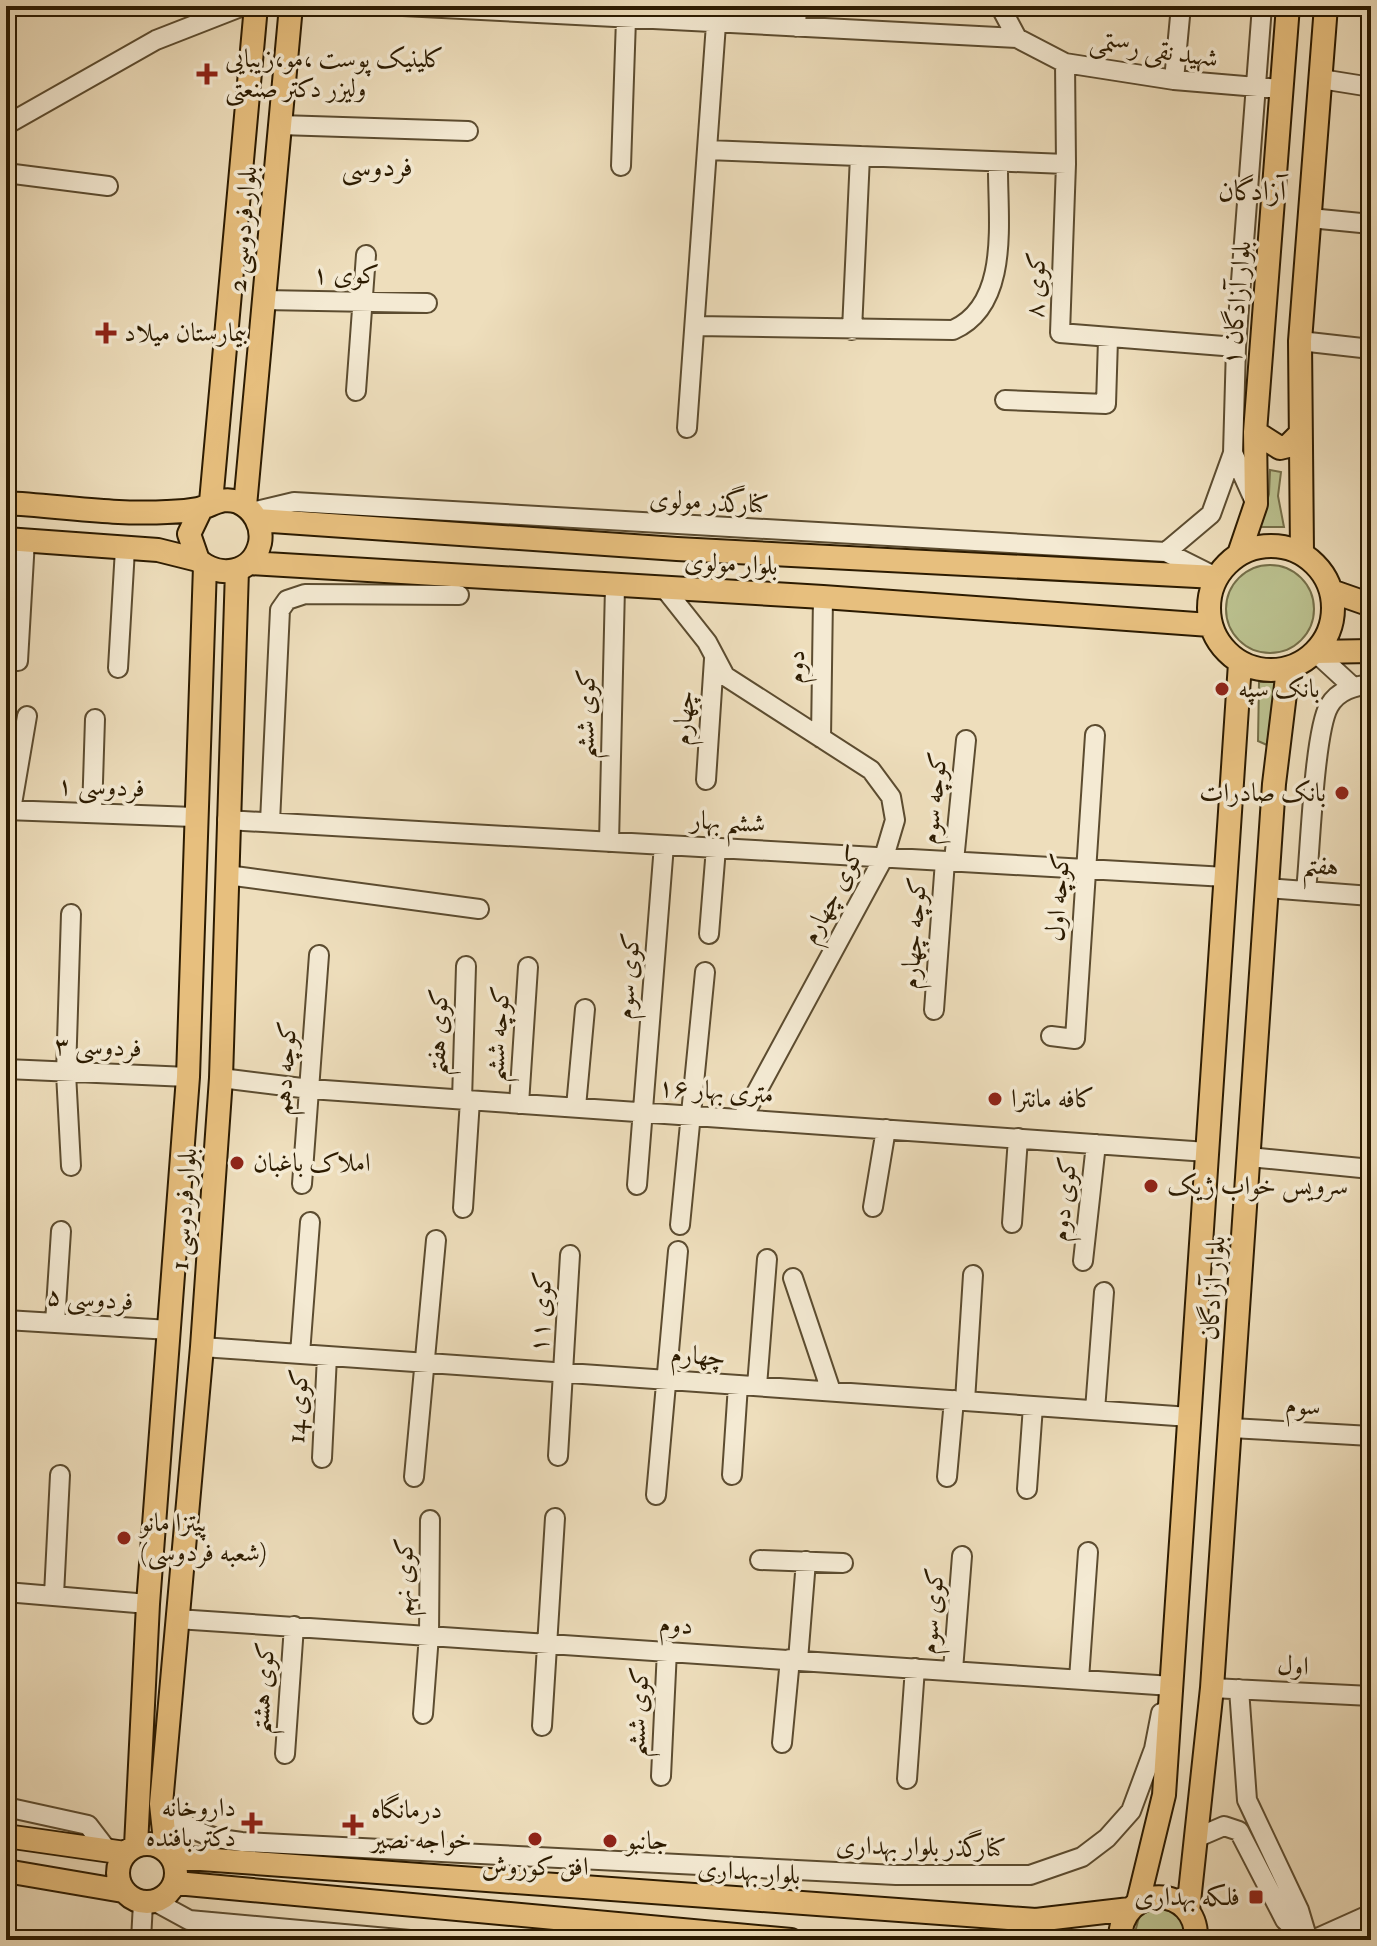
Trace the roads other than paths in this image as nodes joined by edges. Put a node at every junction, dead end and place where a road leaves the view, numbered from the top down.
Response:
1 (243, 6) edge
2 (256, 6) edge
3 (291, 6) edge
4 (403, 6) edge
5 (797, 6) edge
6 (1000, 6) edge
7 (1181, 6) edge
8 (1262, 6) edge
9 (1288, 6) edge
10 (1326, 6) edge
11 (626, 19) junction
12 (716, 24) junction
13 (796, 27) junction
14 (1017, 38) junction
15 (1065, 63) junction
16 (1321, 79) junction
17 (1174, 80) junction
18 (1371, 87) edge
19 (1257, 89) junction
20 (1282, 89) junction
21 (6, 125) edge
22 (280, 125) junction
23 (468, 131) dead end
24 (707, 150) junction
25 (860, 156) junction
26 (998, 162) junction
27 (1066, 164) junction
28 (621, 166) dead end
29 (6, 173) edge
30 (108, 186) dead end
31 (1310, 218) junction
32 (1371, 224) edge
33 (366, 255) dead end
34 (264, 300) junction
35 (363, 301) junction
36 (427, 303) dead end
37 (695, 326) junction
38 (852, 330) junction
39 (1108, 339) junction
40 (1300, 341) junction
41 (1236, 347) junction
42 (1371, 349) edge
43 (356, 391) dead end
44 (1005, 400) dead end
45 (687, 428) dead end
46 (1255, 432) junction
47 (1298, 436) junction
48 (1233, 453) junction
49 (6, 503) edge
50 (1256, 504) junction
51 (206, 506) junction
52 (251, 512) junction
53 (15, 540) edge
54 (125, 549) junction
55 (1166, 552) junction
56 (1302, 553) junction
57 (1239, 554) junction
58 (201, 563) junction
59 (243, 567) junction
60 (1216, 577) junction
61 (615, 587) junction
62 (665, 589) junction
63 (1331, 591) junction
64 (459, 595) dead end
65 (823, 597) junction
66 (1371, 605) edge
67 (1210, 625) junction
68 (1371, 651) edge
69 (1315, 652) junction
70 (714, 659) junction
71 (18, 661) dead end
72 (1240, 663) junction
73 (118, 668) dead end
74 (1288, 669) junction
75 (1362, 685) edge
76 (27, 716) dead end
77 (95, 719) dead end
78 (1095, 735) dead end
79 (821, 738) junction
80 (966, 740) dead end
81 (706, 780) dead end
82 (1233, 781) junction
83 (1274, 784) junction
84 (8, 810) edge
85 (92, 813) junction
86 (194, 817) junction
87 (227, 820) junction
88 (270, 822) junction
89 (609, 842) junction
90 (664, 845) junction
91 (716, 848) junction
92 (884, 857) junction
93 (950, 861) junction
94 (1086, 869) junction
95 (227, 875) junction
96 (1226, 877) junction
97 (1267, 888) junction
98 (1306, 891) junction
99 (1371, 896) edge
100 (479, 909) dead end
101 (71, 914) dead end
102 (709, 934) dead end
103 (319, 955) dead end
104 (466, 966) dead end
105 (528, 967) dead end
106 (705, 972) dead end
107 (585, 1009) dead end
108 (934, 1010) dead end
109 (1051, 1036) dead end
110 (6, 1069) edge
111 (66, 1073) junction
112 (188, 1077) junction
113 (221, 1078) junction
114 (310, 1089) junction
115 (466, 1100) junction
116 (519, 1104) junction
117 (576, 1107) junction
118 (643, 1112) junction
119 (689, 1117) junction
120 (742, 1119) junction
121 (886, 1129) junction
122 (1018, 1138) junction
123 (1096, 1144) junction
124 (1202, 1152) junction
125 (1249, 1157) junction
126 (71, 1166) dead end
127 (1371, 1169) edge
128 (302, 1184) dead end
129 (637, 1185) dead end
130 (873, 1207) dead end
131 (463, 1208) dead end
132 (310, 1222) dead end
133 (1012, 1223) dead end
134 (680, 1225) dead end
135 (61, 1231) dead end
136 (436, 1240) dead end
137 (678, 1251) dead end
138 (570, 1255) dead end
139 (767, 1259) dead end
140 (1083, 1261) dead end
141 (973, 1275) dead end
142 (793, 1278) dead end
143 (1104, 1292) dead end
144 (6, 1320) edge
145 (55, 1323) junction
146 (170, 1330) junction
147 (202, 1347) junction
148 (300, 1354) junction
149 (327, 1356) junction
150 (424, 1363) junction
151 (564, 1373) junction
152 (666, 1380) junction
153 (748, 1386) junction
154 (831, 1391) junction
155 (960, 1401) junction
156 (1033, 1406) junction
157 (1095, 1410) junction
158 (1185, 1416) junction
159 (1231, 1428) junction
160 (1371, 1436) edge
161 (558, 1456) dead end
162 (322, 1458) dead end
163 (60, 1475) dead end
164 (732, 1475) dead end
165 (414, 1477) dead end
166 (947, 1477) dead end
167 (1027, 1489) dead end
168 (656, 1495) dead end
169 (555, 1518) dead end
170 (430, 1520) dead end
171 (1088, 1552) dead end
172 (962, 1556) dead end
173 (760, 1560) dead end
174 (806, 1561) junction
175 (843, 1563) dead end
176 (6, 1592) edge
177 (54, 1595) junction
178 (148, 1604) junction
179 (177, 1619) junction
180 (294, 1626) junction
181 (429, 1635) junction
182 (549, 1642) junction
183 (667, 1650) junction
184 (794, 1660) junction
185 (915, 1668) junction
186 (953, 1670) junction
187 (1079, 1679) junction
188 (1168, 1686) junction
189 (1212, 1688) junction
190 (1239, 1689) junction
191 (1371, 1696) edge
192 (423, 1714) dead end
193 (141, 1720) junction
194 (171, 1721) junction
195 (542, 1726) dead end
196 (782, 1743) dead end
197 (285, 1754) dead end
198 (661, 1776) dead end
199 (907, 1779) dead end
200 (1164, 1795) junction
201 (1201, 1802) junction
202 (161, 1804) junction
203 (6, 1807) edge
204 (6, 1836) edge
205 (1196, 1838) junction
206 (208, 1839) junction
207 (123, 1850) junction
208 (169, 1854) junction
209 (6, 1871) edge
210 (896, 1875) junction
211 (176, 1883) junction
212 (123, 1891) junction
213 (150, 1902) junction
214 (1134, 1906) junction
215 (894, 1911) junction
216 (1188, 1911) junction
217 (1371, 1914) edge
218 (1036, 1920) junction
219 (308, 1935) edge
220 (721, 1936) edge
221 (1198, 1938) edge
222 (141, 1940) edge
223 (409, 1940) edge
224 (791, 1940) edge
225 (1055, 1940) edge
226 (1120, 1940) edge
227 (1309, 1940) edge

1 - 21 street
2 - 51 main road, بلوار فردوسی 2
3 - 22 main road, بلوار فردوسی 2
4 - 11 street, شهید نقی رستمی
5 - 13 street
6 - 14 street
7 - 17 street
8 - 19 street
9 - 20 main road, بلوار آزادگان ۱
10 - 16 main road
11 - 12 street, شهید نقی رستمی
11 - 28 street
12 - 13 street, شهید نقی رستمی
12 - 24 street
13 - 14 street, شهید نقی رستمی
14 - 15 street, شهید نقی رستمی
15 - 17 street, شهید نقی رستمی
15 - 27 street, کوی ۸
16 - 18 street
16 - 31 main road
17 - 19 street, شهید نقی رستمی
19 - 20 street, شهید نقی رستمی
19 - 41 street
20 - 46 main road, بلوار آزادگان ۱
22 - 23 street
22 - 34 main road, بلوار فردوسی 2
24 - 25 street
24 - 37 street
25 - 26 street
25 - 38 street
26 - 27 street
26 - 38 street
27 - 39 street, کوی ۸
29 - 30 street
31 - 32 street
31 - 40 main road
33 - 35 street
34 - 35 street, کوی ۱
34 - 52 main road, بلوار فردوسی 2
35 - 36 street, کوی ۱
35 - 43 street
37 - 38 street
37 - 45 street
39 - 41 street, کوی ۸
39 - 44 street
40 - 42 street
40 - 47 main road
41 - 48 street
46 - 47 main road
46 - 50 main road, بلوار آزادگان ۱
47 - 56 main road
48 - 50 street
48 - 55 street
49 - 51 main road
50 - 57 main road, بلوار آزادگان ۱
51 - 52 main road
51 - 58 main road
52 - 55 street, کنارگذر مولوی
52 - 59 main road
52 - 60 main road, بلوار مولوی
53 - 54 main road
53 - 71 street
54 - 58 main road
54 - 73 street
55 - 60 street, کنارگذر مولوی
56 - 57 main road
56 - 63 main road
57 - 60 main road
58 - 59 main road
58 - 86 main road, بلوار فردوسی 1
59 - 61 main road, بلوار مولوی
59 - 87 main road, بلوار فردوسی 1
60 - 67 main road
61 - 62 main road, بلوار مولوی
61 - 89 street, کوی ششم
62 - 65 main road, بلوار مولوی
62 - 70 street, کوی چهارم
63 - 66 main road
63 - 69 main road
64 - 88 street
65 - 67 main road, بلوار مولوی
65 - 79 street, دوم
67 - 72 main road
68 - 69 main road
69 - 74 main road
69 - 75 street
70 - 79 street, کوی چهارم
70 - 81 street, چهارم
72 - 74 main road
72 - 82 main road, بلوار آزادگان
74 - 83 main road, بلوار آزادگان
75 - 98 street
76 - 84 street
77 - 85 street
78 - 94 street, کوچه اول
79 - 92 street, کوی چهارم
80 - 93 street, کوچه سوم
82 - 83 main road
82 - 96 main road, بلوار آزادگان
83 - 97 main road, بلوار آزادگان
84 - 85 street, فردوسی ۱
85 - 86 street, فردوسی ۱
86 - 112 main road, بلوار فردوسی 1
87 - 88 street, ششم بهار
87 - 95 main road, بلوار فردوسی 1
88 - 89 street, ششم بهار
89 - 90 street, ششم بهار
90 - 91 street, ششم بهار
90 - 118 street, کوی سوم
91 - 92 street, ششم بهار
91 - 102 street
92 - 93 street, ششم بهار
92 - 120 street, کوی چهارم
93 - 94 street, ششم بهار
93 - 108 street, کوچه چهارم
94 - 96 street, ششم بهار
94 - 109 street, کوچه اول
95 - 100 street
95 - 113 main road, بلوار فردوسی 1
96 - 124 main road, بلوار آزادگان
97 - 98 street, هفتم
97 - 125 main road, بلوار آزادگان
98 - 99 street, هفتم
101 - 111 street
103 - 114 street, کوچه دهم
104 - 115 street, کوی هفتم
105 - 116 street, کوچه ششم
106 - 119 street
107 - 117 street
110 - 111 street, فردوسی ۳
111 - 112 street, فردوسی ۳
111 - 126 street
112 - 113 main road
112 - 146 main road, بلوار فردوسی 1
113 - 114 street, ۱۶ متری بهار
113 - 147 main road, بلوار فردوسی 1
114 - 115 street, ۱۶ متری بهار
114 - 128 street, کوچه دهم
115 - 116 street, ۱۶ متری بهار
115 - 131 street
116 - 117 street, ۱۶ متری بهار
117 - 118 street, ۱۶ متری بهار
118 - 119 street, ۱۶ متری بهار
118 - 129 street, کوی سوم
119 - 120 street, ۱۶ متری بهار
119 - 134 street
120 - 121 street, ۱۶ متری بهار
121 - 122 street, ۱۶ متری بهار
121 - 130 street
122 - 123 street, ۱۶ متری بهار
122 - 133 street
123 - 124 street, ۱۶ متری بهار
123 - 140 street, کوی دوم
124 - 158 main road, بلوار آزادگان
125 - 127 street
125 - 159 main road, بلوار آزادگان
132 - 148 street
135 - 145 street
136 - 150 street
137 - 152 street
138 - 151 street, کوی ۱۱
139 - 153 street
141 - 155 street
142 - 154 street
143 - 157 street
144 - 145 street, فردوسی ۵
145 - 146 street, فردوسی ۵
146 - 178 main road, بلوار فردوسی 1
147 - 148 street, چهارم
147 - 179 main road, بلوار فردوسی 1
148 - 149 street, چهارم
149 - 150 street, چهارم
149 - 162 street, کوی 14
150 - 151 street, چهارم
150 - 165 street
151 - 152 street, چهارم
151 - 161 street, کوی ۱۱
152 - 153 street, چهارم
152 - 168 street
153 - 154 street, چهارم
153 - 164 street
154 - 155 street, چهارم
155 - 156 street, چهارم
155 - 166 street
156 - 157 street, چهارم
156 - 167 street
157 - 158 street, چهارم
158 - 188 main road, بلوار آزادگان
159 - 160 street, سوم
159 - 189 main road, بلوار آزادگان
163 - 177 street
169 - 182 street
170 - 181 street, کوی نهم
171 - 187 street
172 - 186 street, کوی سوم
173 - 174 street
174 - 175 street
174 - 184 street
176 - 177 street
177 - 178 street
178 - 193 main road, بلوار فردوسی 1
179 - 180 street, دوم
179 - 194 main road, بلوار فردوسی 1
180 - 181 street, دوم
180 - 197 street, کوی هشتم
181 - 182 street, دوم
181 - 192 street, کوی نهم
182 - 183 street, دوم
182 - 195 street
183 - 184 street, دوم
183 - 198 street, کوی ششم
184 - 185 street, دوم
184 - 196 street
185 - 186 street, دوم
185 - 199 street
186 - 187 street, دوم
187 - 188 street, دوم
188 - 200 main road, بلوار آزادگان
188 - 210 street, کنارگذر بلوار بهداری
189 - 190 street, اول
189 - 201 main road, بلوار آزادگان
190 - 191 street, اول
190 - 227 street
193 - 194 main road
193 - 207 main road, بلوار فردوسی 1
194 - 202 main road, بلوار فردوسی 1
200 - 201 main road
200 - 214 main road, بلوار آزادگان
201 - 205 main road, بلوار آزادگان
202 - 206 street
202 - 208 main road, بلوار فردوسی 1
203 - 207 street
204 - 207 main road
205 - 216 main road, بلوار آزادگان
205 - 227 street
206 - 208 street
206 - 210 street, کنارگذر بلوار بهداری
207 - 208 main road
207 - 212 main road
208 - 211 main road
208 - 215 main road, بلوار بهداری
209 - 212 main road
210 - 215 street
211 - 213 main road
211 - 220 main road
212 - 213 main road
213 - 219 street
213 - 222 street
214 - 216 main road
214 - 218 main road, بلوار بهداری
214 - 226 main road
215 - 218 main road, بلوار بهداری
216 - 221 main road
217 - 227 street
218 - 225 main road
219 - 223 street
220 - 224 main road

